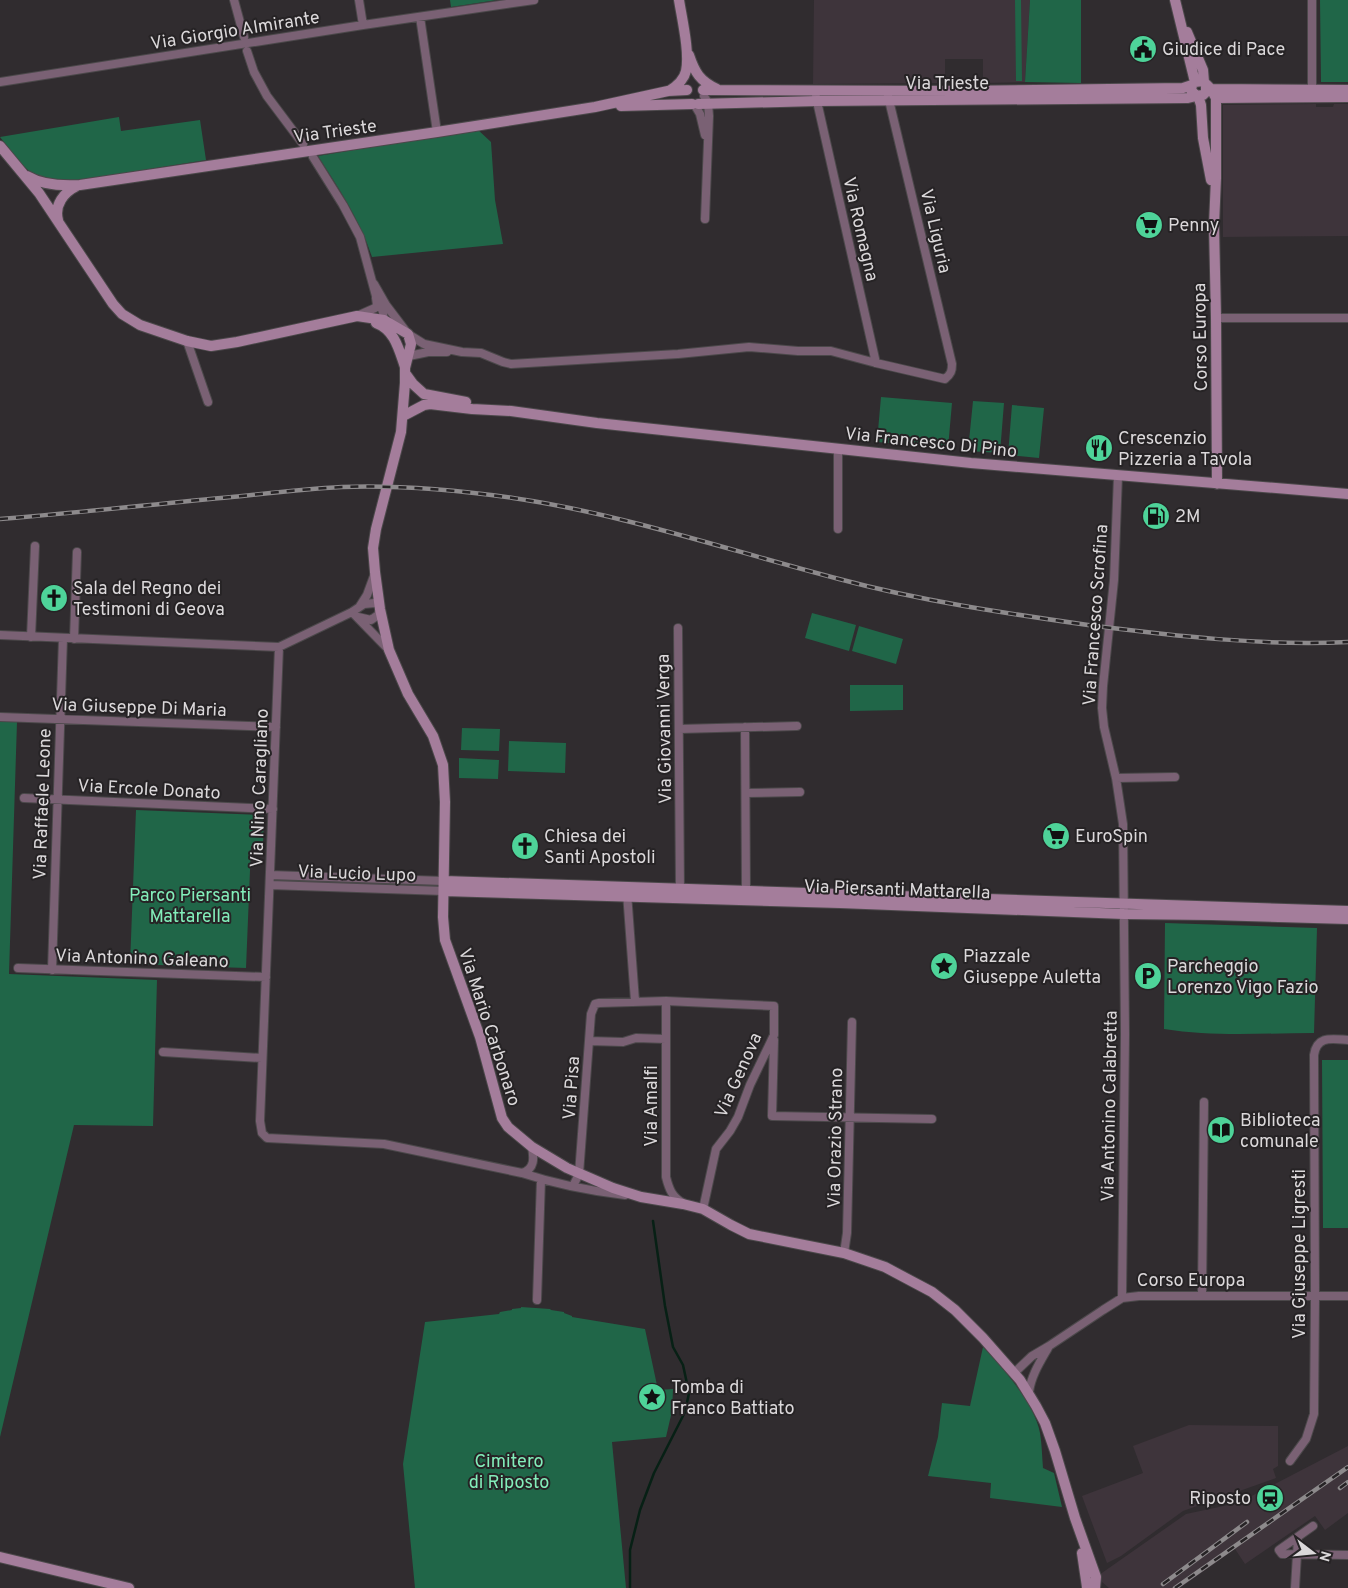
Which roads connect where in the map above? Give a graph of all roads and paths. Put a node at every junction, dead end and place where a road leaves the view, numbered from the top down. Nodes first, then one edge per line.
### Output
1 (234, 0) edge
2 (359, 0) edge
3 (534, 0) edge
4 (679, 0) edge
5 (1175, 0) edge
6 (1312, 0) edge
7 (420, 17) junction
8 (362, 25) junction
9 (244, 37) dead end
10 (686, 45) junction
11 (247, 51) dead end
12 (687, 70) junction
13 (697, 75) junction
14 (0, 82) edge
15 (1202, 84) junction
16 (687, 89) junction
17 (720, 90) junction
18 (1348, 90) edge
19 (668, 91) junction
20 (1312, 94) junction
21 (816, 96) junction
22 (888, 96) junction
23 (1197, 96) junction
24 (1348, 97) edge
25 (700, 98) junction
26 (1216, 98) junction
27 (595, 107) junction
28 (1216, 118) junction
29 (1202, 120) junction
30 (437, 132) junction
31 (303, 144) dead end
32 (707, 145) junction
33 (0, 146) edge
34 (313, 157) dead end
35 (22, 172) junction
36 (64, 190) junction
37 (42, 197) junction
38 (1214, 209) junction
39 (705, 219) dead end
40 (58, 220) junction
41 (374, 284) junction
42 (376, 296) junction
43 (357, 316) junction
44 (1216, 318) junction
45 (1348, 318) edge
46 (344, 319) junction
47 (384, 324) junction
48 (408, 334) junction
49 (187, 341) junction
50 (462, 352) junction
51 (404, 353) junction
52 (876, 363) junction
53 (405, 370) junction
54 (424, 394) junction
55 (404, 396) junction
56 (208, 402) dead end
57 (424, 405) junction
58 (512, 411) junction
59 (403, 416) junction
60 (838, 449) junction
61 (1118, 476) junction
62 (1217, 484) junction
63 (1348, 494) edge
64 (838, 529) dead end
65 (35, 546) dead end
66 (77, 552) dead end
67 (375, 572) junction
68 (359, 607) junction
69 (380, 607) junction
70 (354, 614) junction
71 (678, 628) dead end
72 (0, 635) edge
73 (31, 637) junction
74 (63, 638) junction
75 (74, 639) junction
76 (280, 647) junction
77 (389, 650) junction
78 (0, 717) edge
79 (60, 720) junction
80 (797, 726) dead end
81 (276, 727) junction
82 (745, 727) junction
83 (679, 728) junction
84 (1175, 777) dead end
85 (1116, 778) junction
86 (800, 792) dead end
87 (746, 793) junction
88 (24, 798) dead end
89 (57, 799) junction
90 (273, 809) junction
91 (270, 875) junction
92 (270, 885) junction
93 (444, 886) junction
94 (746, 891) junction
95 (627, 892) junction
96 (680, 894) junction
97 (725, 900) junction
98 (1124, 909) junction
99 (1348, 911) edge
100 (1348, 919) edge
101 (18, 968) dead end
102 (52, 970) junction
103 (266, 977) junction
104 (634, 1001) junction
105 (666, 1002) junction
106 (595, 1004) joint
107 (852, 1022) dead end
108 (774, 1035) junction
109 (666, 1039) junction
110 (1348, 1040) edge
111 (589, 1041) junction
112 (163, 1052) dead end
113 (262, 1058) junction
114 (1204, 1102) dead end
115 (850, 1118) junction
116 (932, 1119) dead end
117 (532, 1146) junction
118 (522, 1173) junction
119 (579, 1174) junction
120 (541, 1179) junction
121 (573, 1186) junction
122 (641, 1197) junction
123 (684, 1204) junction
124 (703, 1209) junction
125 (844, 1253) junction
126 (1202, 1296) junction
127 (1315, 1296) junction
128 (1348, 1296) edge
129 (1122, 1298) junction
130 (537, 1300) dead end
131 (1049, 1346) junction
132 (1014, 1373) junction
133 (1029, 1392) junction
134 (1290, 1461) dead end
135 (1075, 1518) junction
136 (1313, 1526) dead end
137 (1298, 1538) junction
138 (1297, 1555) junction
139 (1348, 1555) edge
140 (0, 1557) edge
141 (1096, 1577) junction
142 (130, 1588) edge
143 (1087, 1588) edge
144 (1103, 1588) edge
145 (1295, 1588) edge

1 - 9 street
2 - 8 street
3 - 7 street, Via Giorgio Almirante
4 - 10 street
5 - 15 street
6 - 20 street
7 - 8 street, Via Giorgio Almirante
7 - 30 street
8 - 14 street, Via Giorgio Almirante
10 - 12 street
10 - 13 street
11 - 31 street
12 - 16 street
12 - 19 street
13 - 17 street
13 - 25 street
15 - 20 street, Via Trieste
15 - 22 street, Via Trieste
15 - 23 street
15 - 26 street
16 - 19 street
16 - 25 street
16 - 25 street
17 - 21 street, Via Trieste
17 - 25 street, Via Trieste
18 - 20 street, Via Trieste
19 - 27 street
20 - 24 street, Via Trieste
20 - 26 street, Via Trieste
21 - 22 street, Via Trieste
21 - 25 street, Via Trieste
21 - 52 street, Via Romagna
22 - 23 street, Via Trieste
22 - 52 street, Via Liguria
23 - 29 street
25 - 27 street
25 - 32 street
25 - 32 street
26 - 28 street
27 - 30 street, Via Trieste
28 - 29 street
28 - 38 street
29 - 38 street
30 - 36 street, Via Trieste
32 - 39 street
33 - 35 street
34 - 41 street
35 - 36 street
35 - 37 street
36 - 37 street
36 - 40 street
37 - 40 street
38 - 44 street, Corso Europa
40 - 49 street
41 - 42 street
41 - 48 street
42 - 43 street
42 - 47 street
43 - 46 street
43 - 47 street
44 - 45 street
44 - 62 street, Corso Europa
46 - 47 street
46 - 49 street
47 - 48 street
47 - 51 street
48 - 50 street
48 - 51 street
49 - 56 street
50 - 51 street
50 - 52 street
51 - 53 street
53 - 54 street
53 - 55 street, Via Mario Carbonaro
54 - 55 street
54 - 58 street
55 - 57 street
55 - 59 street, Via Mario Carbonaro
57 - 58 street
57 - 59 street
58 - 60 street, Via Francesco Di Pino
59 - 67 street, Via Mario Carbonaro
60 - 61 street, Via Francesco Di Pino
60 - 64 street
61 - 62 street, Via Francesco Di Pino
61 - 85 street, Via Francesco Scrofina
62 - 63 street, Via Francesco Di Pino
65 - 73 street
66 - 75 street
67 - 68 street
67 - 69 street, Via Mario Carbonaro
68 - 69 street
68 - 70 street
69 - 70 street
69 - 77 street, Via Mario Carbonaro
70 - 76 street
70 - 77 street
71 - 83 street, Via Giovanni Verga
72 - 73 street
73 - 74 street
74 - 75 street
74 - 79 street, Via Raffaele Leone
75 - 76 street
76 - 81 street, Via Nino Caragliano
77 - 93 street, Via Mario Carbonaro
78 - 79 street, Via Giuseppe Di Maria
79 - 81 street, Via Giuseppe Di Maria
79 - 89 street, Via Raffaele Leone
80 - 82 street
81 - 90 street, Via Nino Caragliano
82 - 83 street
82 - 87 street
83 - 96 street, Via Giovanni Verga
84 - 85 street
85 - 98 street, Via Francesco Scrofina
86 - 87 street
87 - 94 street
88 - 89 street, Via Ercole Donato
89 - 90 street, Via Ercole Donato
89 - 102 street, Via Raffaele Leone
90 - 91 street, Via Nino Caragliano
91 - 92 street, Via Nino Caragliano
91 - 93 street, Via Lucio Lupo
92 - 93 street, Via Lucio Lupo
92 - 103 street, Via Nino Caragliano
93 - 95 street, Via Piersanti Mattarella
93 - 117 street, Via Mario Carbonaro
94 - 96 street, Via Piersanti Mattarella
94 - 97 street
94 - 98 street, Via Piersanti Mattarella
95 - 96 street, Via Piersanti Mattarella
95 - 104 street
96 - 97 street, Via Piersanti Mattarella
97 - 98 street, Via Piersanti Mattarella
98 - 99 street, Via Piersanti Mattarella
98 - 100 street, Via Piersanti Mattarella
98 - 129 street, Via Antonino Calabretta
101 - 102 street, Via Antonino Galeano
102 - 103 street, Via Antonino Galeano
103 - 113 street, Via Nino Caragliano
104 - 105 street, Via Genova
104 - 106 street, Via Genova
105 - 108 street, Via Genova
105 - 109 street, Via Amalfi
106 - 111 street, Via Pisa
107 - 115 street, Via Orazio Strano
108 - 115 street
108 - 124 street, Via Genova
109 - 111 street
109 - 123 street, Via Amalfi
110 - 127 street, Via Giuseppe Ligresti
111 - 119 street, Via Pisa
112 - 113 street
113 - 118 street, Via Nino Caragliano
114 - 126 street
115 - 116 street
115 - 125 street, Via Orazio Strano
117 - 118 street
117 - 119 street, Via Mario Carbonaro
118 - 120 street
119 - 121 street
119 - 122 street, Via Mario Carbonaro
120 - 121 street
120 - 130 street
121 - 122 street
122 - 123 street, Via Mario Carbonaro
123 - 124 street, Via Mario Carbonaro
124 - 125 street, Via Mario Carbonaro
125 - 132 street, Via Mario Carbonaro
126 - 127 street, Corso Europa
126 - 129 street, Corso Europa
127 - 128 street, Corso Europa
127 - 134 street, Via Giuseppe Ligresti
129 - 131 street, Corso Europa
131 - 132 street, Corso Europa
131 - 133 street
132 - 133 street, Via Mario Carbonaro
133 - 135 street, Via Mario Carbonaro
135 - 141 street
135 - 143 street
136 - 137 street
137 - 138 street
137 - 138 street
138 - 139 street
138 - 145 street
140 - 142 street
141 - 143 street
141 - 144 street

